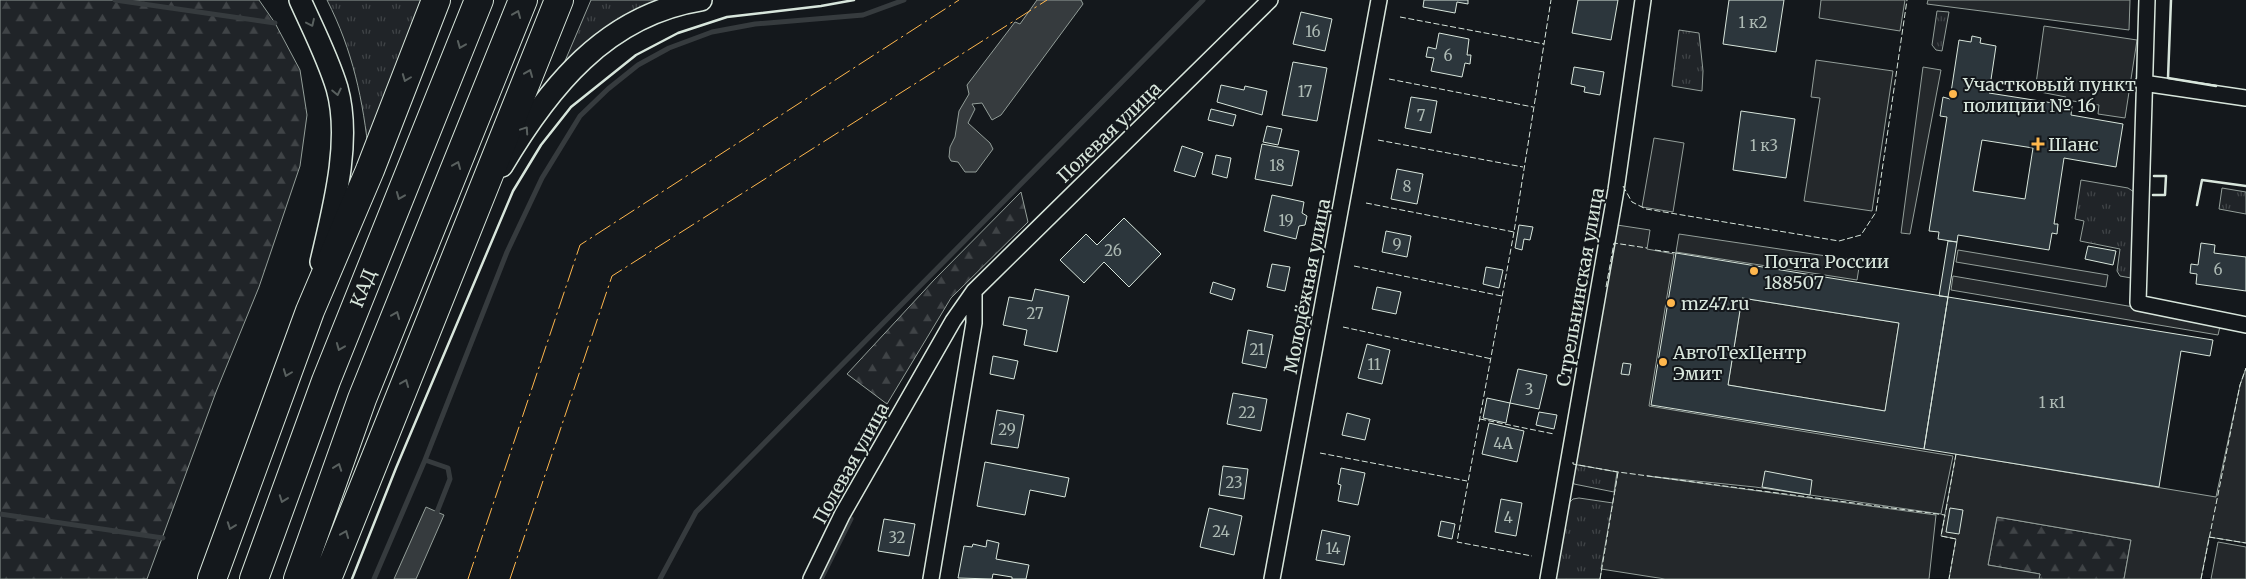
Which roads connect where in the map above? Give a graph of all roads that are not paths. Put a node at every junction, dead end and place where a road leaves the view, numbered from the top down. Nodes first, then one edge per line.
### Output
1 (300, 0) edge
2 (436, 0) edge
3 (479, 0) edge
4 (523, 0) edge
5 (559, 0) edge
6 (701, 0) edge
7 (1270, 0) edge
8 (1379, 0) edge
9 (1643, 0) edge
10 (2147, 0) edge
11 (2143, 83) junction
12 (2246, 98) edge
13 (472, 216) junction
14 (974, 291) junction
15 (310, 311) junction
16 (2246, 325) edge
17 (212, 579) edge
18 (254, 579) edge
19 (298, 579) edge
20 (327, 579) edge
21 (811, 579) edge
22 (931, 579) edge
23 (1272, 579) edge
24 (1548, 579) edge

1 -> 15 main road
2 -> 15 highway
3 -> 18 highway, КАД
19 -> 4 highway
13 -> 5 highway
13 -> 6 main road
7 - 14 street, Полевая улица
8 - 23 street, Молодёжная улица
9 - 24 street, Стрельнинская улица
10 - 11 street
11 - 12 street
11 - 16 street
20 -> 13 highway
14 - 21 street, Полевая улица
14 - 22 street
15 -> 17 highway

